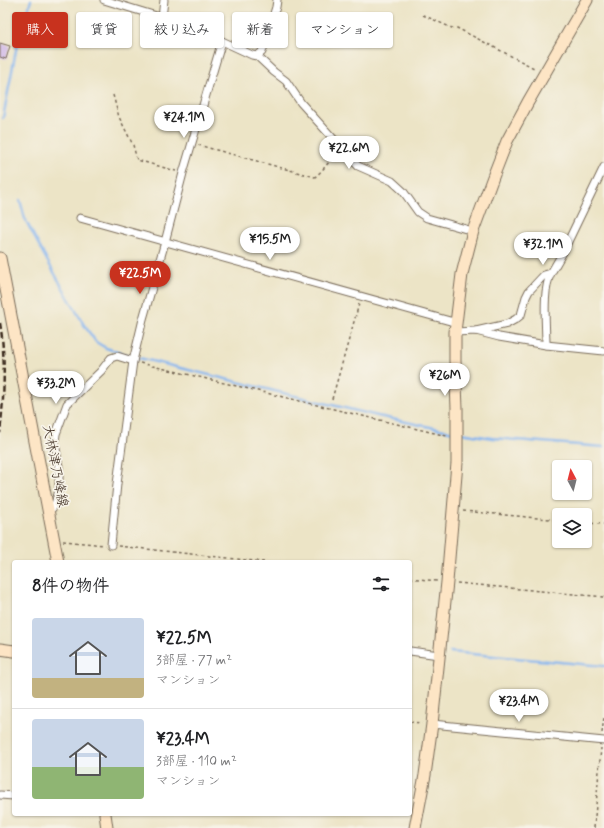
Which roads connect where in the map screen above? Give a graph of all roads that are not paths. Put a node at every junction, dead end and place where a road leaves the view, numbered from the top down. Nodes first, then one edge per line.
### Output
1 (104, 0) edge
2 (164, 0) edge
3 (277, 0) edge
4 (587, 0) edge
5 (143, 12) edge
6 (163, 12) edge
7 (224, 42) edge
8 (220, 48) edge
9 (257, 56) junction
10 (604, 167) edge
11 (601, 182) edge
12 (80, 218) dead end
13 (474, 231) junction
14 (165, 242) junction
15 (0, 258) edge
16 (551, 273) junction
17 (456, 327) junction
18 (476, 331) junction
19 (546, 345) junction
20 (604, 351) edge
21 (133, 358) junction
22 (49, 512) junction
23 (111, 545) road end
24 (58, 560) edge
25 (0, 649) edge
26 (12, 651) edge
27 (412, 651) edge
28 (439, 654) junction
29 (432, 724) junction
30 (603, 741) edge
31 (0, 795) edge
32 (12, 796) edge
33 (105, 816) edge
34 (106, 828) edge
35 (414, 828) edge

1 - 5 street
2 - 6 street
3 - 9 street
4 - 13 street
7 - 9 street
8 - 14 street
9 - 13 street
10 - 11 street
11 - 16 street
12 - 14 street
13 - 17 street
14 - 17 street
14 - 21 street
15 - 22 street, 大林津乃峰線
16 - 18 street
16 - 19 street
17 - 18 street
17 - 28 street
18 - 19 street
19 - 20 street
21 - 22 street
21 - 23 street
22 - 24 street, 大林津乃峰線
25 - 26 street
27 - 28 street
28 - 29 street
29 - 30 street
29 - 35 street
31 - 32 street
33 - 34 street

